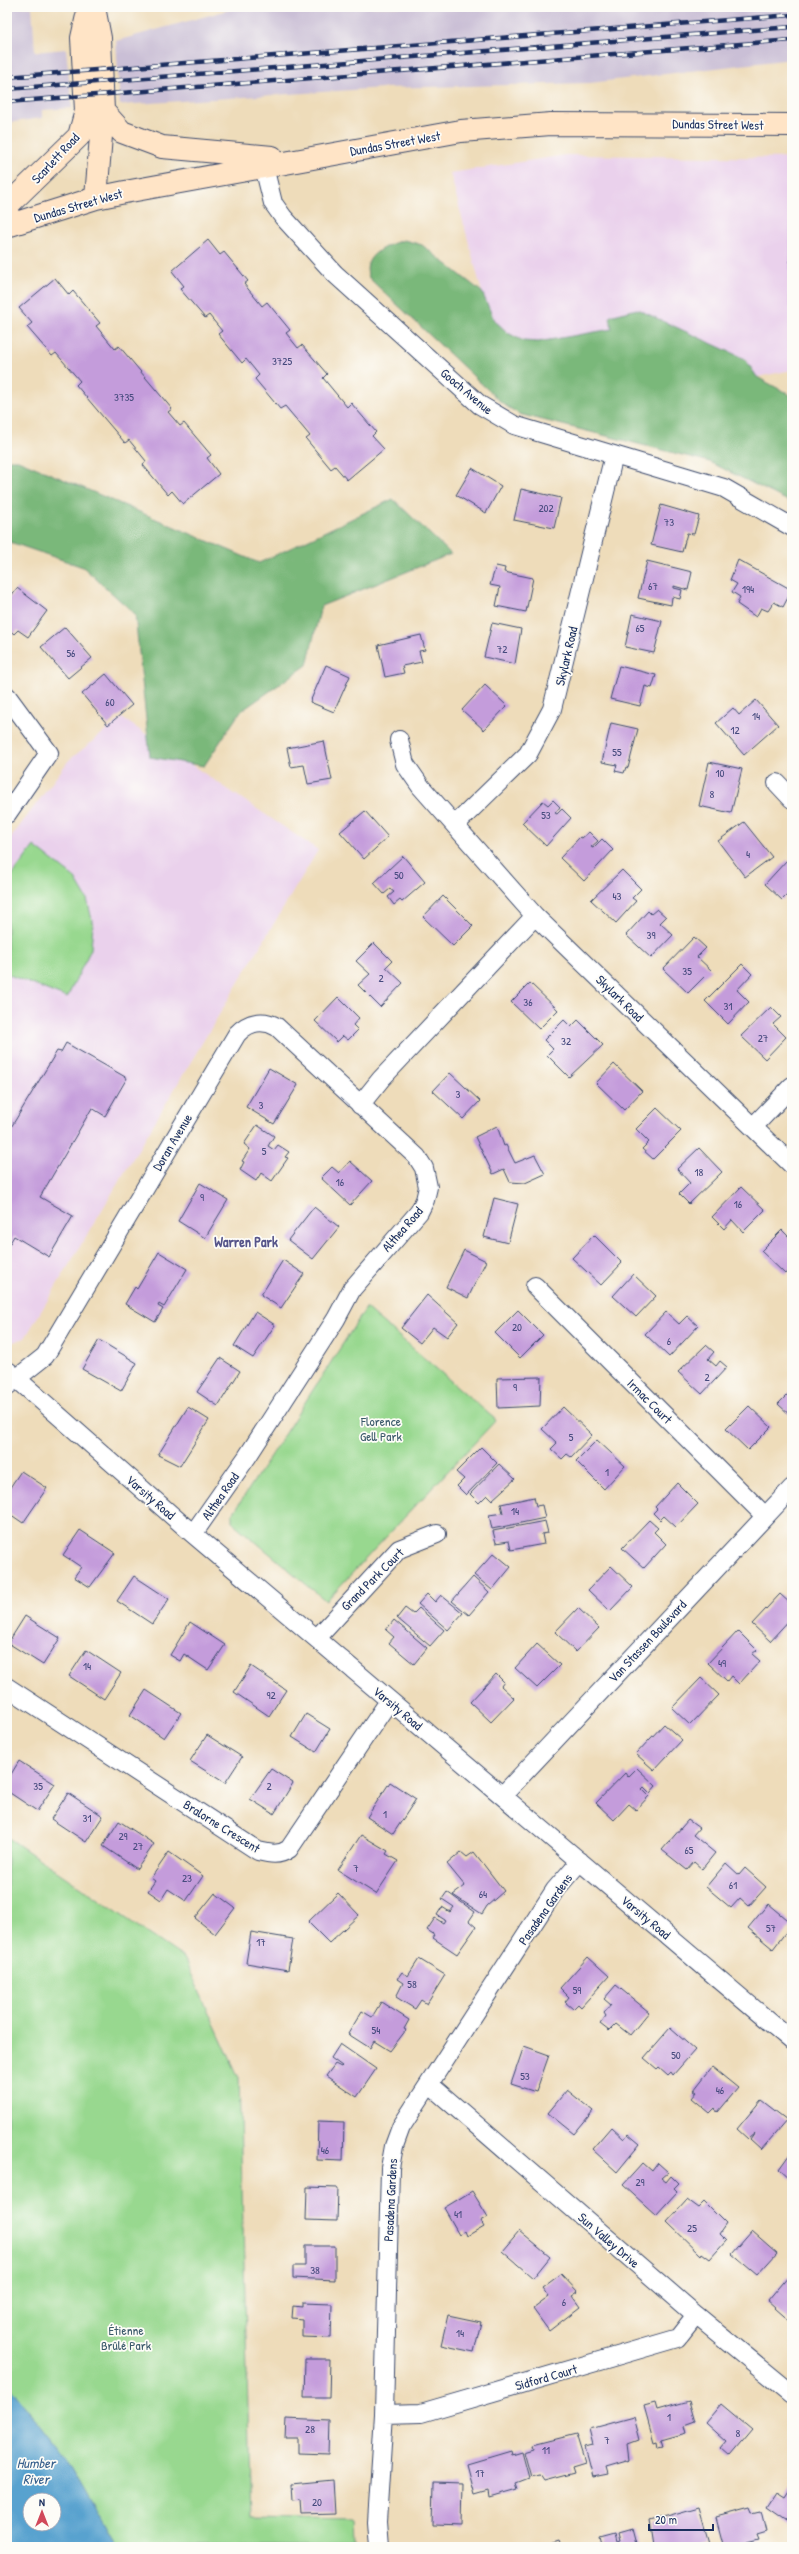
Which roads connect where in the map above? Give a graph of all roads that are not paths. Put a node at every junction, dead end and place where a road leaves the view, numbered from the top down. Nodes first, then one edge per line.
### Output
1 (89, 7) edge
2 (94, 7) edge
3 (103, 111) junction
4 (792, 125) edge
5 (302, 160) junction
6 (264, 167) junction
7 (96, 198) junction
8 (7, 206) edge
9 (7, 226) edge
10 (614, 455) junction
11 (792, 527) edge
12 (7, 696) edge
13 (399, 740) dead end
14 (777, 783) dead end
15 (792, 800) edge
16 (7, 814) edge
17 (456, 824) junction
18 (535, 916) junction
19 (792, 1086) edge
20 (360, 1106) junction
21 (753, 1127) junction
22 (792, 1165) edge
23 (535, 1286) dead end
24 (10, 1378) edge
25 (792, 1488) edge
26 (765, 1516) junction
27 (193, 1534) junction
28 (437, 1534) dead end
29 (318, 1637) junction
30 (7, 1687) edge
31 (389, 1700) junction
32 (503, 1795) junction
33 (580, 1861) junction
34 (792, 2041) edge
35 (429, 2084) junction
36 (696, 2315) junction
37 (792, 2394) edge
38 (384, 2414) junction
39 (379, 2547) edge

1 - 8 main road, Scarlett Road
2 - 3 main road, Scarlett Road
3 - 5 main road
3 - 7 main road, Scarlett Road
4 - 5 main road, Dundas Street West
5 - 6 main road, Dundas Street West
6 - 7 main road, Dundas Street West
6 - 10 street, Gooch Avenue
7 - 9 main road, Dundas Street West
10 - 11 street, Gooch Avenue
10 - 17 street, Skylark Road
12 - 16 street
13 - 17 street, Skylark Road
14 - 15 street
17 - 18 street, Skylark Road
18 - 20 street
18 - 21 street, Skylark Road
19 - 21 street
20 - 24 street, Doran Avenue
20 - 27 street, Althea Road
21 - 22 street, Skylark Road
23 - 26 street, Irmac Court
24 - 27 street, Varsity Road
25 - 26 street, Van Stassen Boulevard
26 - 32 street, Van Stassen Boulevard
27 - 29 street, Varsity Road
28 - 29 street, Grand Park Court
29 - 31 street, Varsity Road
30 - 31 street, Bralorne Crescent
31 - 32 street, Varsity Road
32 - 33 street, Varsity Road
33 - 34 street, Varsity Road
33 - 35 street, Pasadena Gardens
35 - 36 street, Sun Valley Drive
35 - 38 street, Pasadena Gardens
36 - 37 street, Sun Valley Drive
36 - 38 street, Sidford Court
38 - 39 street, Pasadena Gardens

